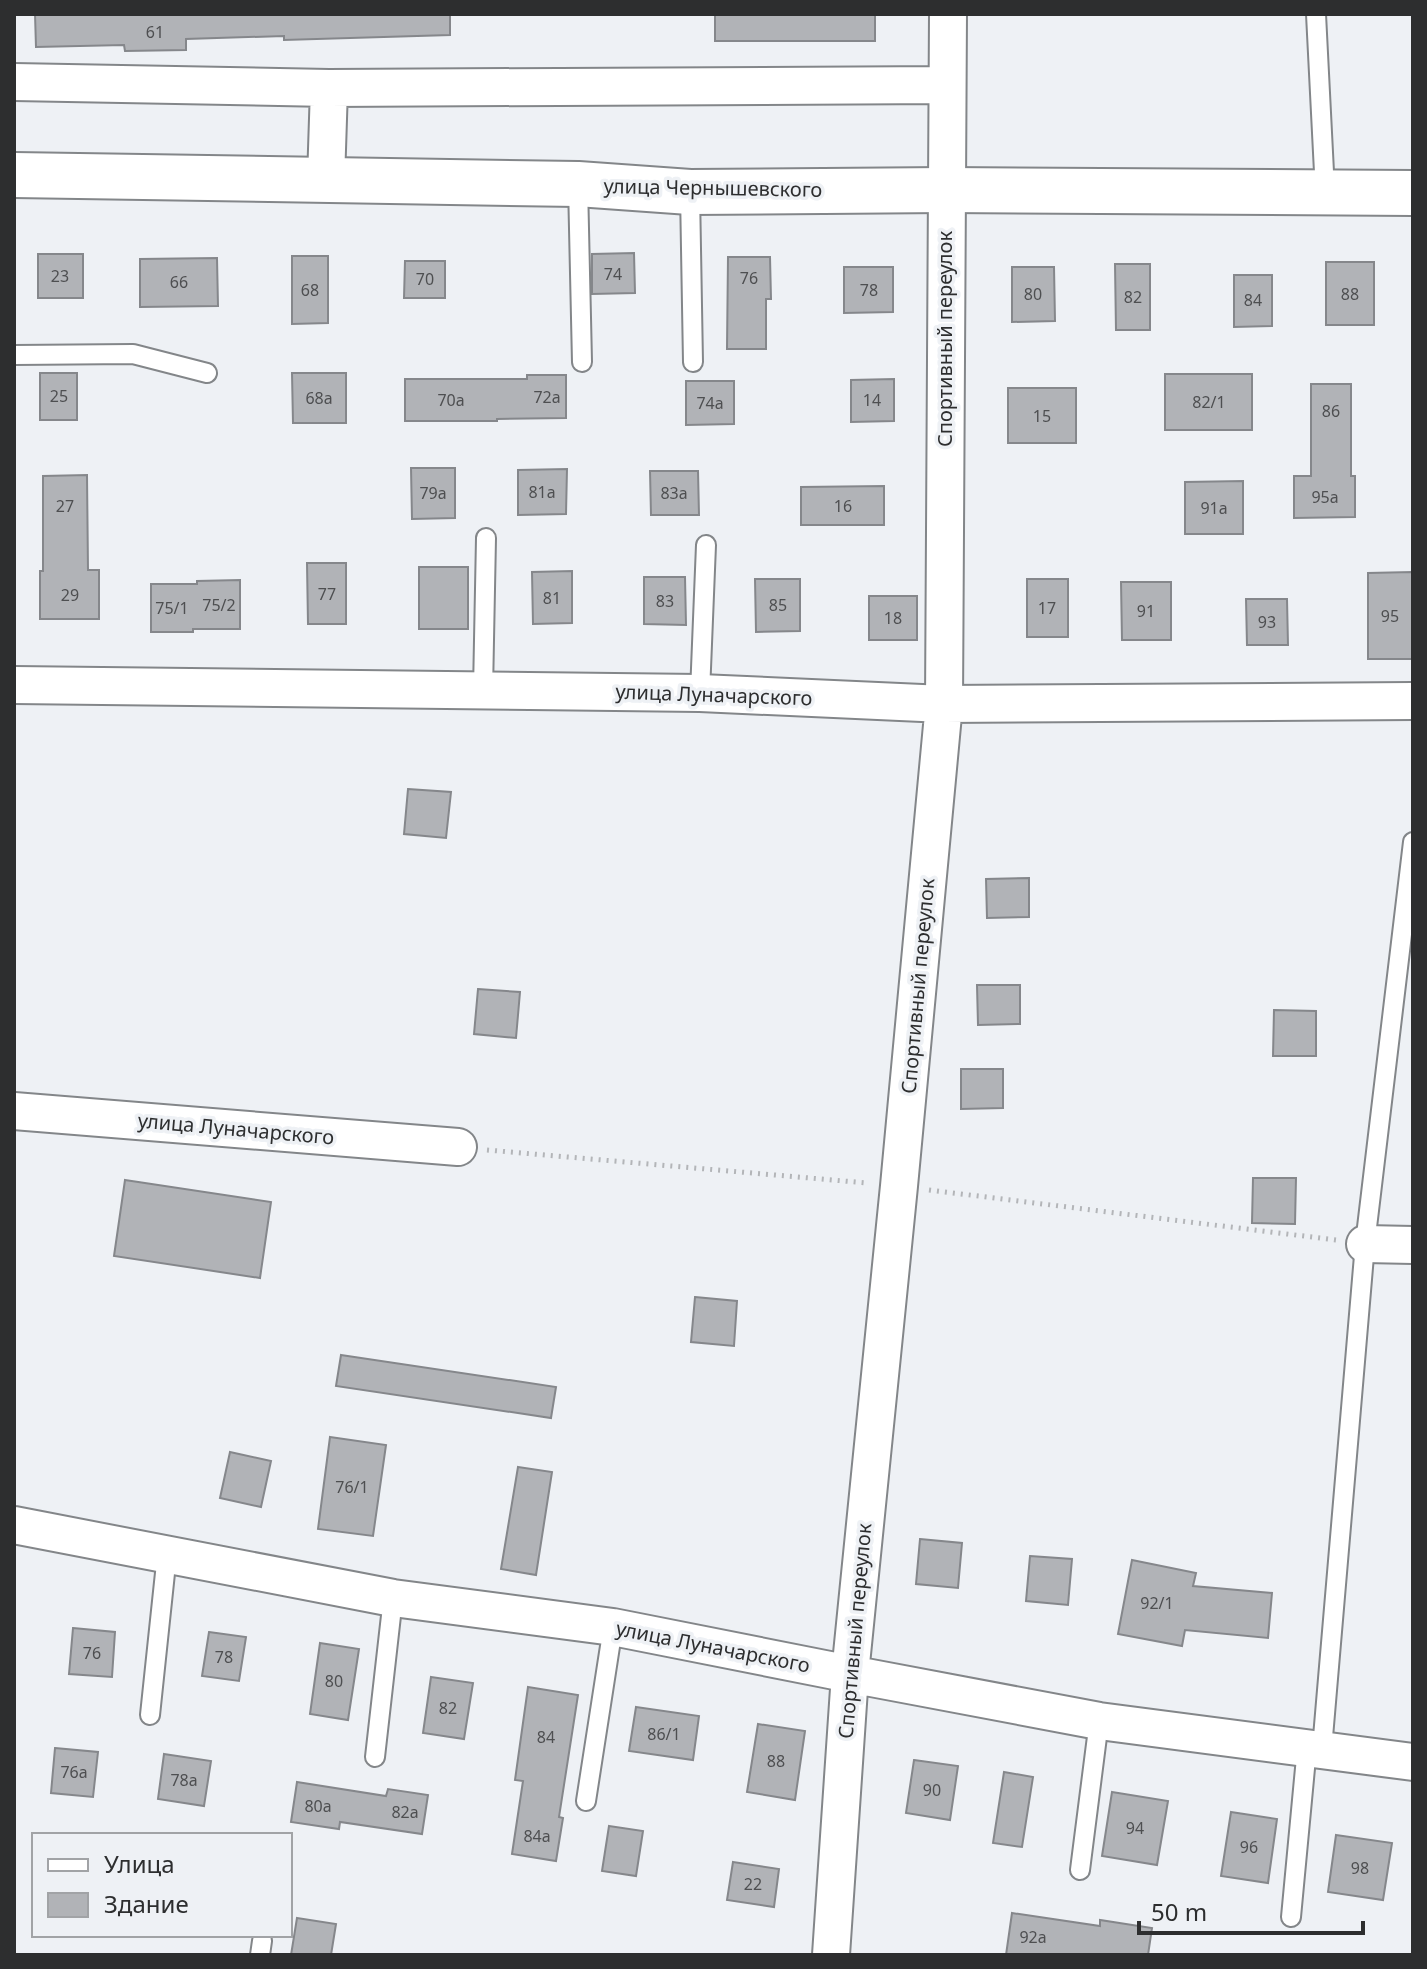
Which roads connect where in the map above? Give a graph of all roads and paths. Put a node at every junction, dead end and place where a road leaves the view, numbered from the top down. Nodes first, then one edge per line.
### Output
1 (948, 14) edge
2 (1316, 14) edge
3 (14, 82) edge
4 (947, 85) junction
5 (329, 88) junction
6 (14, 175) edge
7 (326, 180) junction
8 (578, 184) junction
9 (946, 190) junction
10 (690, 192) junction
11 (1325, 192) junction
12 (1413, 193) edge
13 (14, 355) edge
14 (582, 362) dead end
15 (693, 362) dead end
16 (207, 373) dead end
17 (486, 538) dead end
18 (706, 545) dead end
19 (14, 685) edge
20 (483, 691) junction
21 (700, 693) junction
22 (1413, 701) edge
23 (944, 704) junction
24 (1413, 842) edge
25 (1405, 985) edge
26 (14, 1111) edge
27 (458, 1147) dead end
28 (1365, 1244) junction
29 (1413, 1245) edge
30 (14, 1525) edge
31 (167, 1554) junction
32 (393, 1598) junction
33 (613, 1627) junction
34 (850, 1674) junction
35 (150, 1715) dead end
36 (1099, 1721) junction
37 (1314, 1748) junction
38 (375, 1757) dead end
39 (1413, 1762) edge
40 (586, 1801) dead end
41 (1080, 1870) dead end
42 (1291, 1917) dead end
43 (831, 1955) edge

1 - 4 street, Спортивный переулок
2 - 11 lane
3 - 5 street
4 - 5 street
4 - 9 street, Спортивный переулок
5 - 7 street
6 - 7 street, улица Чернышевского
7 - 8 street, улица Чернышевского
8 - 10 street, улица Чернышевского
8 - 14 lane
9 - 10 street, улица Чернышевского
9 - 11 street, улица Чернышевского
9 - 23 street, Спортивный переулок
10 - 15 lane
11 - 12 street, улица Чернышевского
13 - 16 lane
17 - 20 lane
18 - 21 lane
19 - 20 street, улица Луначарского
20 - 21 street, улица Луначарского
21 - 23 street, улица Луначарского
22 - 23 street, улица Луначарского
23 - 34 street, Спортивный переулок
24 - 25 lane
25 - 28 lane
26 - 27 street, улица Луначарского
28 - 29 street
28 - 37 lane
30 - 31 street, улица Луначарского
31 - 32 street, улица Луначарского
31 - 35 lane
32 - 33 street, улица Луначарского
32 - 38 lane
33 - 34 street, улица Луначарского
33 - 40 lane
34 - 36 street, улица Луначарского
34 - 43 street, Спортивный переулок
36 - 37 street, улица Луначарского
36 - 41 lane
37 - 39 street, улица Луначарского
37 - 42 lane

